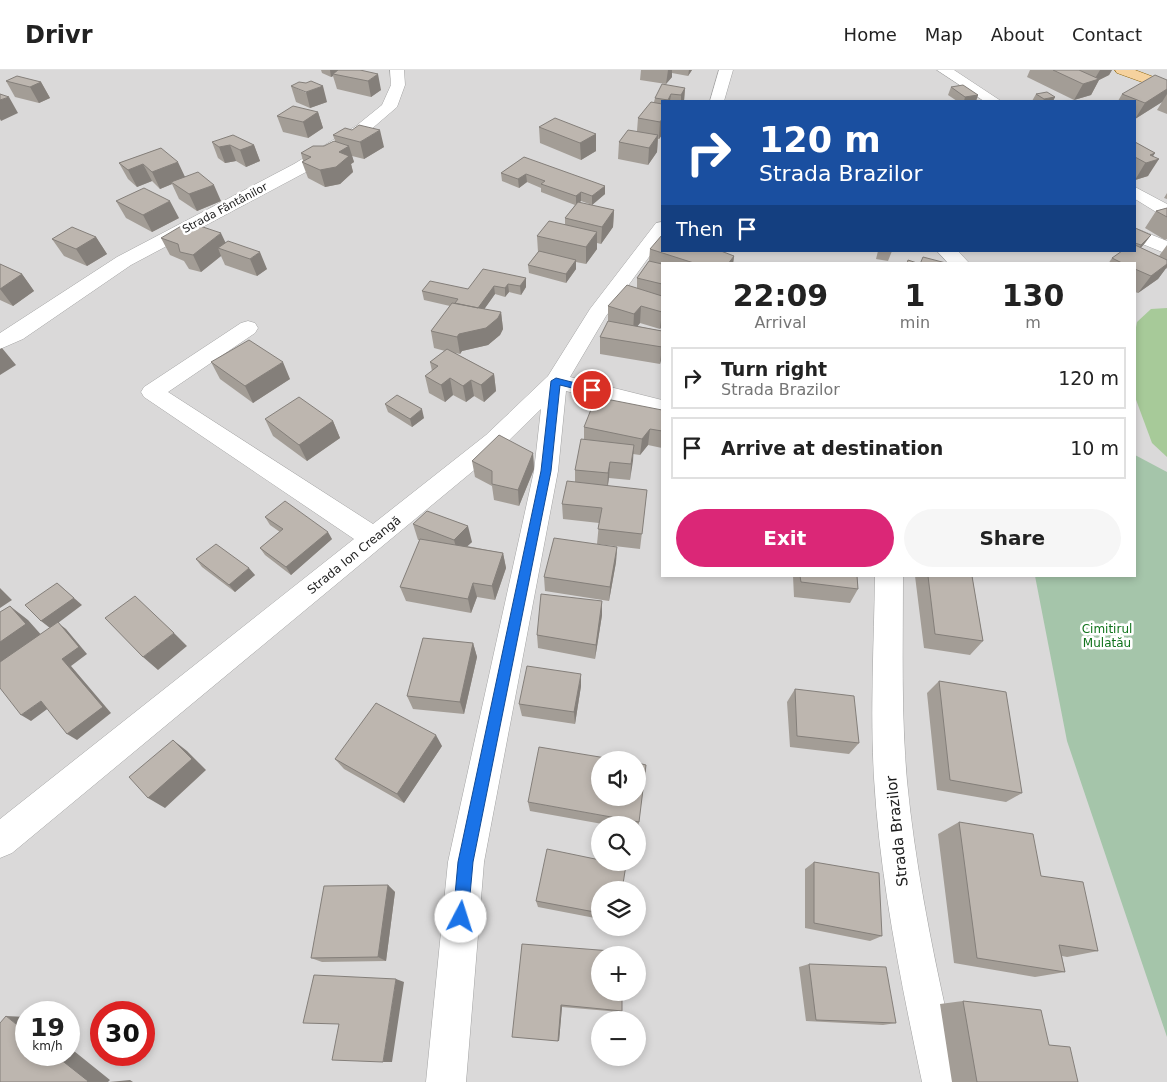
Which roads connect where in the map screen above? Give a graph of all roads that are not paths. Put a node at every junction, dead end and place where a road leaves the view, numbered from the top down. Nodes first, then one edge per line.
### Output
1 (397, 70) edge
2 (709, 70) edge
3 (944, 70) edge
4 (1122, 70) edge
5 (725, 75) edge
6 (1167, 87) edge
7 (718, 100) edge
8 (992, 100) edge
9 (1136, 193) edge
10 (1167, 211) edge
11 (661, 228) edge
12 (1136, 234) edge
13 (1167, 248) edge
14 (947, 252) edge
15 (960, 262) edge
16 (248, 328) dead end
17 (0, 342) edge
18 (556, 381) junction
19 (661, 408) edge
20 (374, 538) junction
21 (889, 577) edge
22 (0, 841) edge
23 (446, 1082) edge
24 (942, 1082) edge

1 - 17 street, Strada Fântânilor
2 - 5 street
3 - 8 street
4 - 6 main road
5 - 7 street
9 - 10 street
11 - 18 street, Strada Ion Creangă
12 - 13 street
14 - 15 street
16 - 20 street
18 - 19 street
18 - 20 street, Strada Ion Creangă
18 - 23 street
20 - 22 street, Strada Ion Creangă
21 - 24 street, Strada Brazilor

